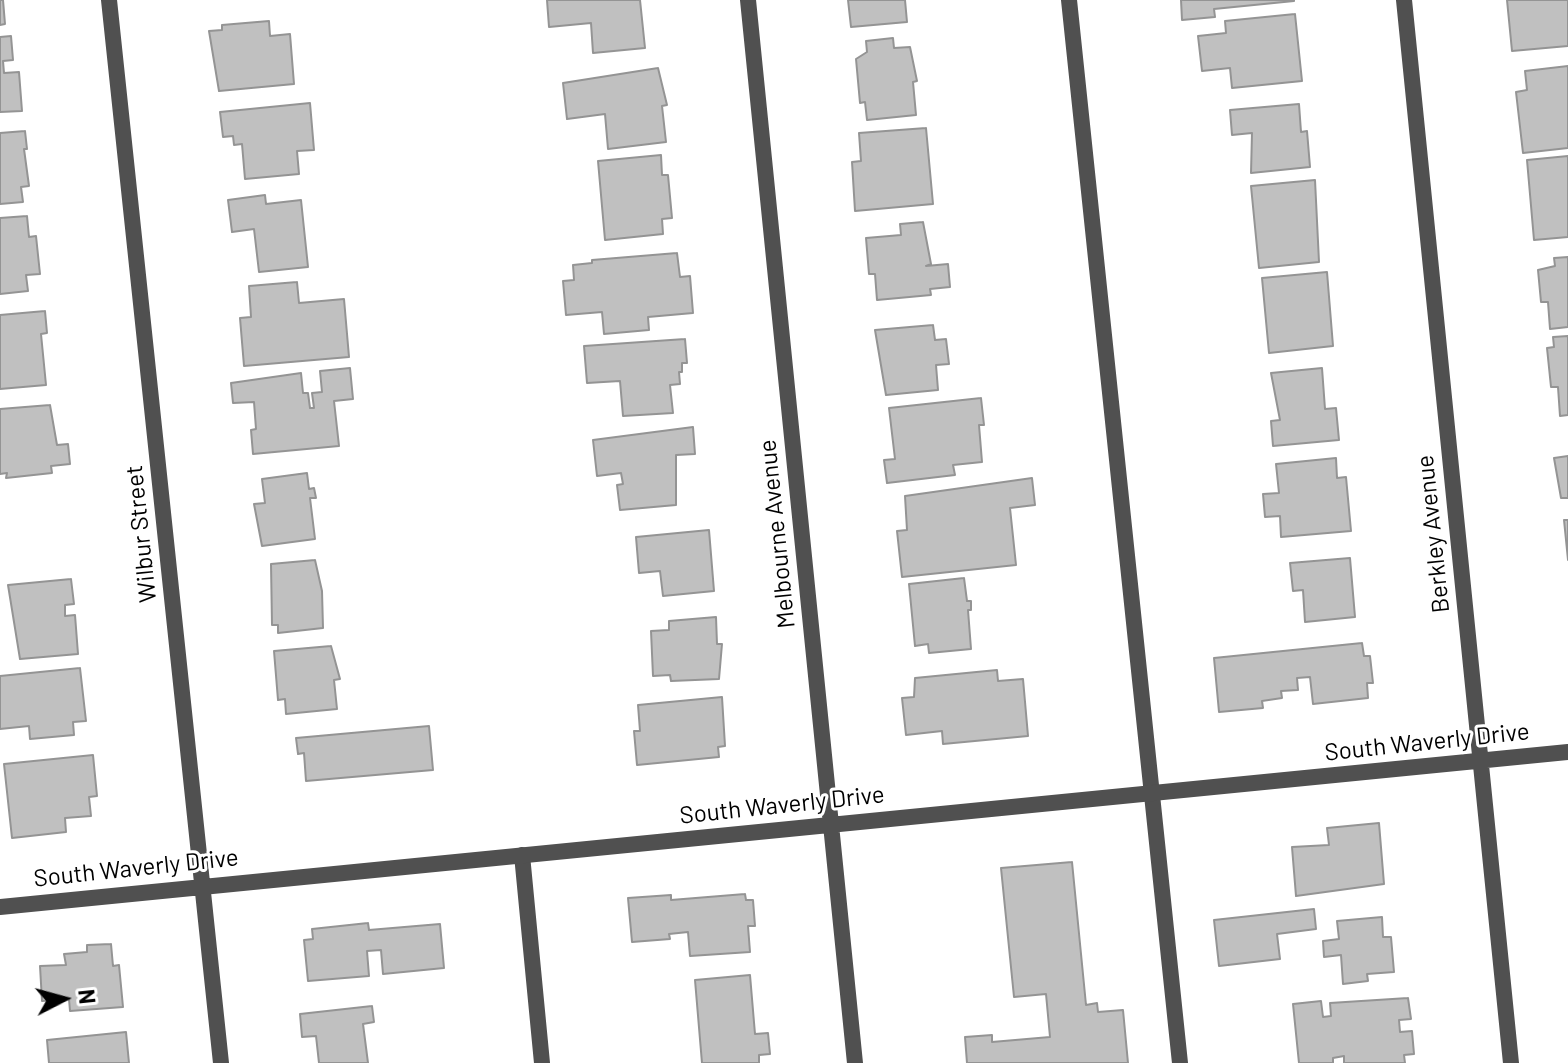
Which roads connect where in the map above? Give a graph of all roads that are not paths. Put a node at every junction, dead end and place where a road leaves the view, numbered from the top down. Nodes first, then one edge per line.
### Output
1 (109, 0) edge
2 (748, 0) edge
3 (1069, 0) edge
4 (1404, 0) edge
5 (1568, 752) edge
6 (1480, 761) junction
7 (1152, 793) junction
8 (831, 825) junction
9 (522, 855) junction
10 (202, 884) junction
11 (0, 907) edge
12 (221, 1063) edge
13 (542, 1063) edge
14 (855, 1063) edge
15 (1180, 1063) edge
16 (1511, 1063) edge

1 - 10 street, Wilbur Street
2 - 8 street, Melbourne Avenue
3 - 7 street
4 - 6 street, Berkley Avenue
5 - 6 street, South Waverly Drive
6 - 7 street, South Waverly Drive
6 - 16 street, Berkley Avenue
7 - 8 street, South Waverly Drive
7 - 15 street
8 - 9 street, South Waverly Drive
8 - 14 street, Melbourne Avenue
9 - 10 street, South Waverly Drive
9 - 13 street
10 - 11 street, South Waverly Drive
10 - 12 street, Wilbur Street

